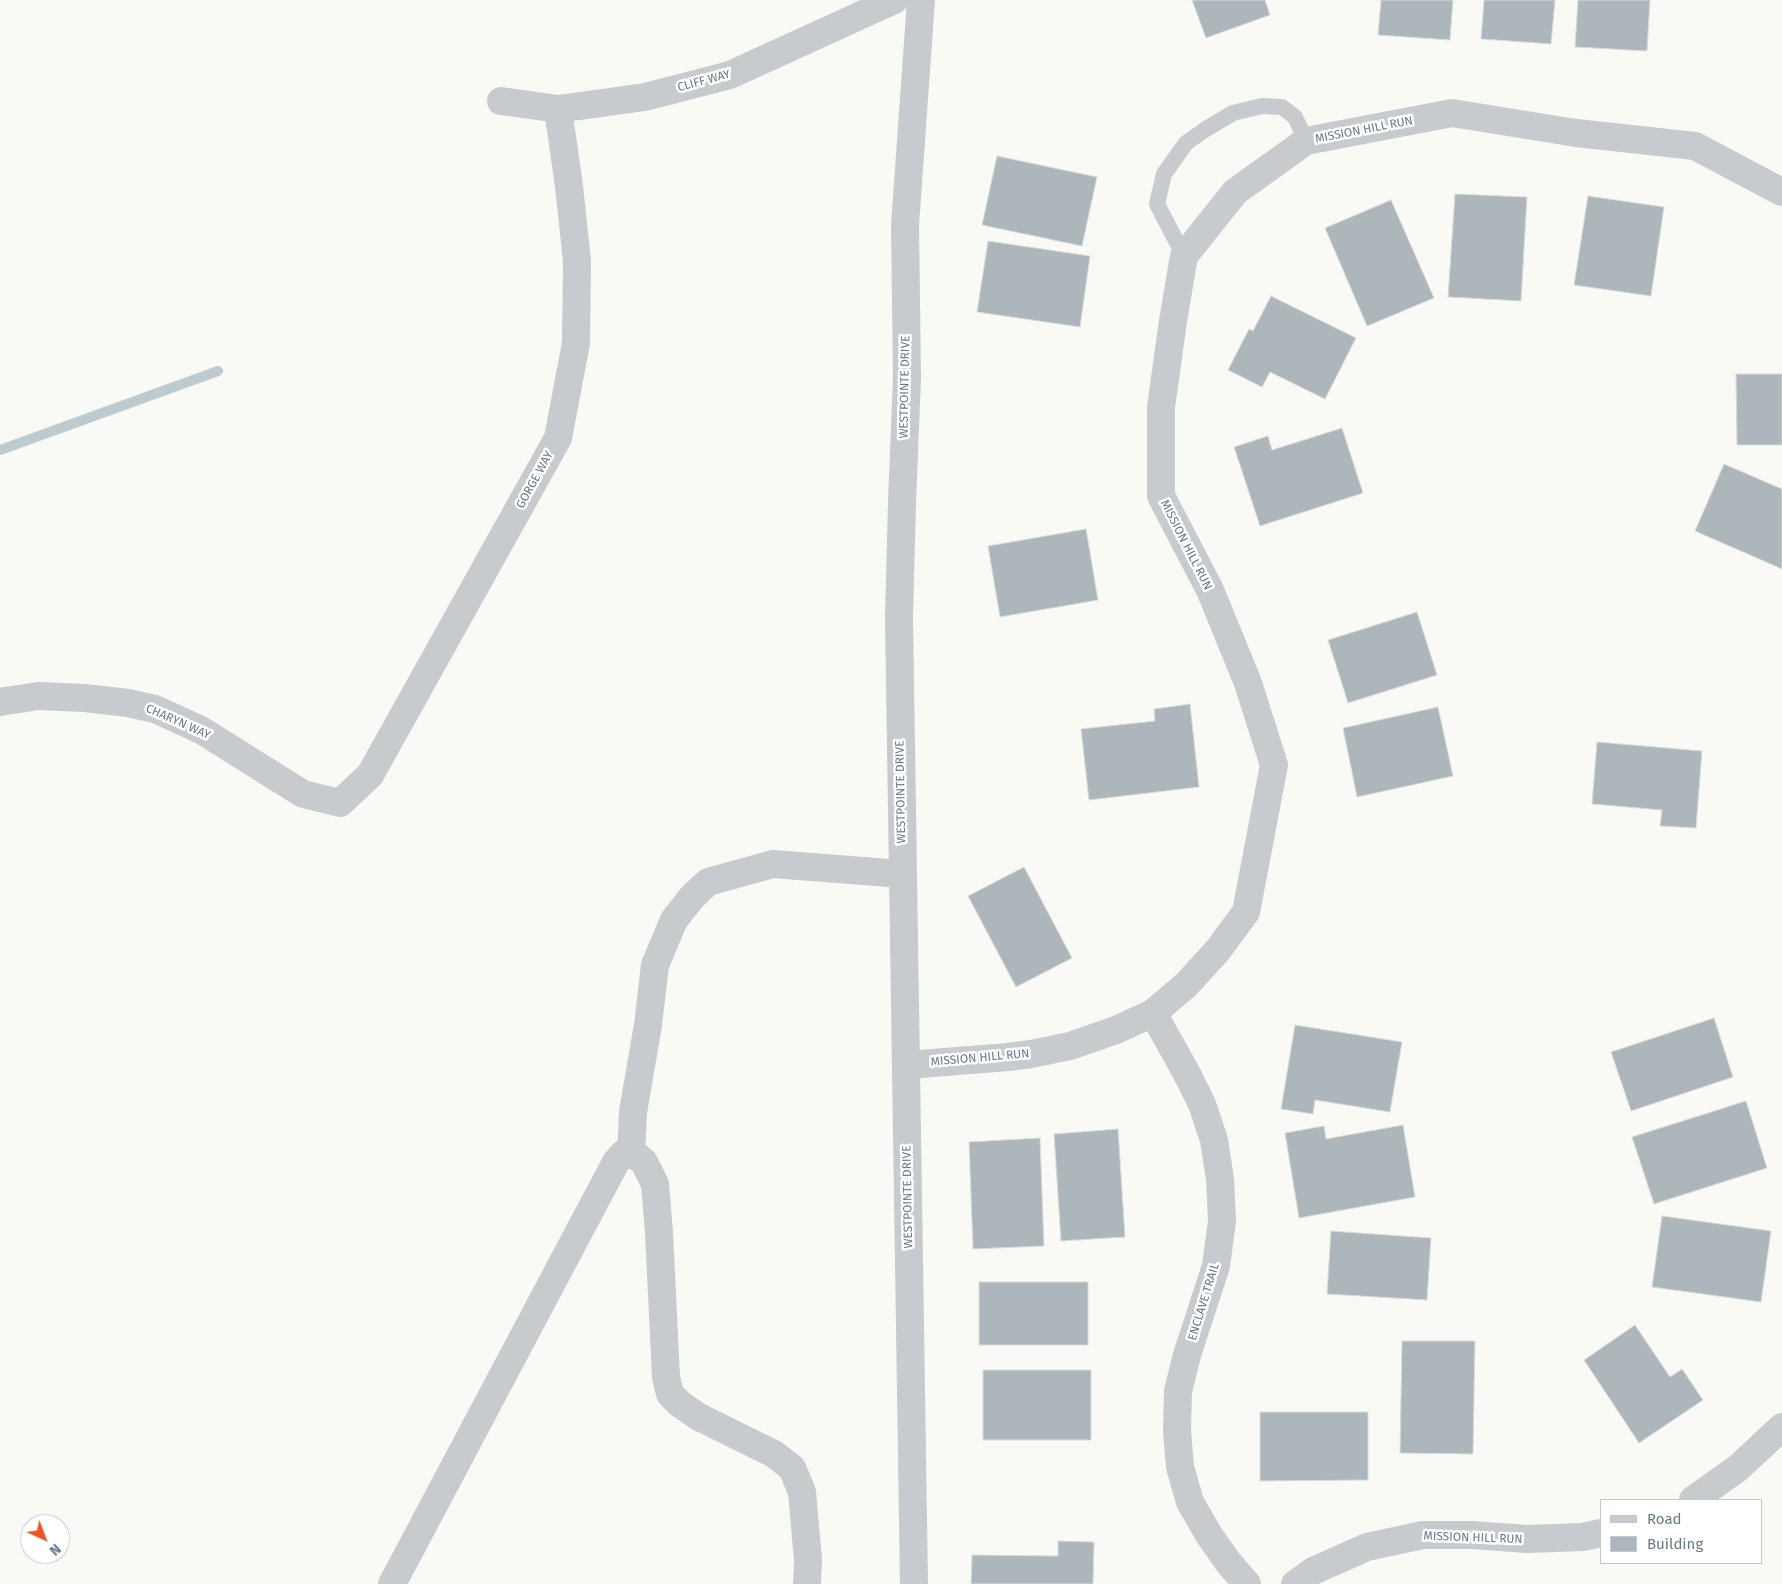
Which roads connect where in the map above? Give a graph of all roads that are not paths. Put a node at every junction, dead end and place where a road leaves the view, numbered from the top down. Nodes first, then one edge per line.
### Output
1 (894, 0) edge
2 (921, 0) edge
3 (501, 101) dead end
4 (558, 109) junction
5 (1306, 141) junction
6 (1782, 192) edge
7 (1184, 256) junction
8 (0, 702) edge
9 (340, 803) joint
10 (902, 874) junction
11 (1152, 1013) junction
12 (906, 1065) junction
13 (631, 1155) junction
14 (1782, 1427) edge
15 (1694, 1499) edge
16 (1600, 1533) edge
17 (392, 1584) edge
18 (807, 1584) edge
19 (914, 1584) edge
20 (1247, 1584) edge
21 (1295, 1584) edge

1 - 4 street, CLIFF WAY
2 - 10 street, WESTPOINTE DRIVE
3 - 4 street, CLIFF WAY
4 - 9 street, GORGE WAY
5 - 6 street, MISSION HILL RUN
5 - 7 street, MISSION HILL RUN
5 - 7 lane
7 - 11 street, MISSION HILL RUN
8 - 9 street, CHARYN WAY
10 - 12 street, WESTPOINTE DRIVE
10 - 13 street
11 - 12 street, MISSION HILL RUN
11 - 20 street, ENCLAVE TRAIL
12 - 19 street, WESTPOINTE DRIVE
13 - 17 street
13 - 18 street
14 - 15 street
16 - 21 street, MISSION HILL RUN

